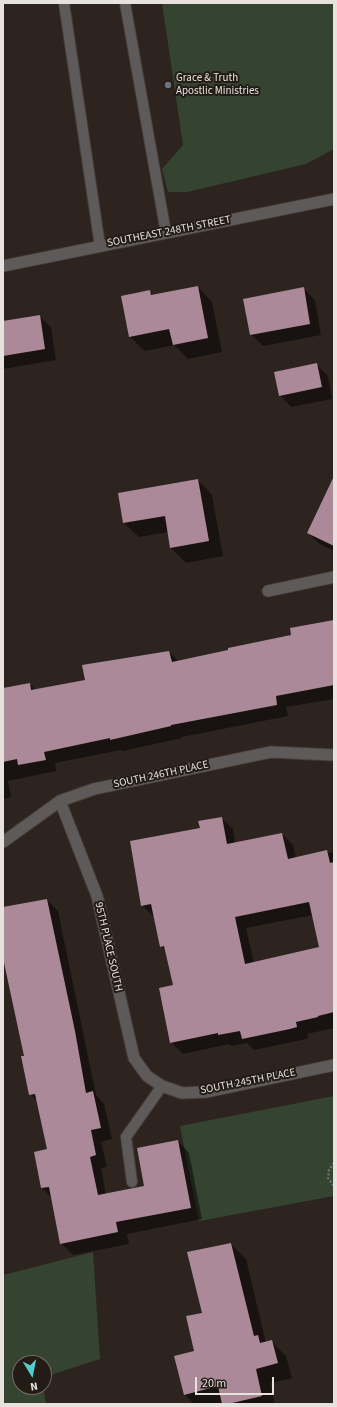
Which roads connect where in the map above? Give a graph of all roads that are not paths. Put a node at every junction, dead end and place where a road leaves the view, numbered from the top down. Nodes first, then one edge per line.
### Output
1 (64, 3) edge
2 (125, 3) edge
3 (334, 199) edge
4 (166, 233) junction
5 (100, 246) junction
6 (3, 266) edge
7 (334, 577) edge
8 (268, 591) dead end
9 (334, 756) edge
10 (60, 801) junction
11 (3, 842) edge
12 (334, 1065) edge
13 (162, 1086) junction
14 (132, 1182) dead end

1 - 5 lane
2 - 4 lane
3 - 4 street, SOUTHEAST 248TH STREET
4 - 5 street, SOUTHEAST 248TH STREET
5 - 6 street, SOUTHEAST 248TH STREET
7 - 8 street
9 - 10 street, SOUTH 246TH PLACE
10 - 11 street, SOUTH 246TH PLACE
10 - 13 street, 95TH PLACE SOUTH
12 - 13 street, SOUTH 245TH PLACE
13 - 14 lane

